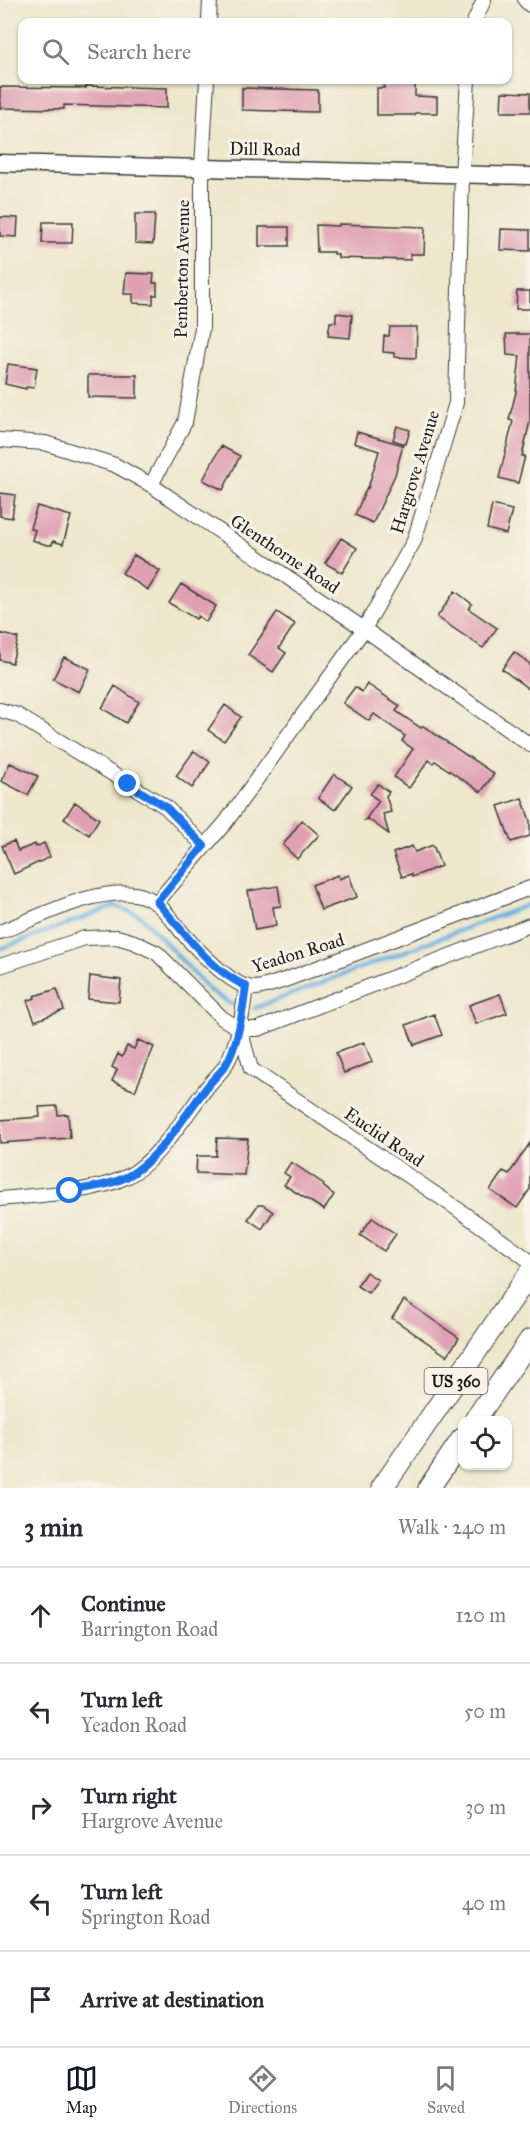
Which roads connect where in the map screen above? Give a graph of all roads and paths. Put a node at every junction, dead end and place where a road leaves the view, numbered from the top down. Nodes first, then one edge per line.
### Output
1 (210, 0) edge
2 (484, 0) edge
3 (525, 0) edge
4 (530, 4) edge
5 (209, 18) edge
6 (476, 18) edge
7 (207, 84) edge
8 (468, 84) edge
9 (0, 163) edge
10 (202, 168) junction
11 (462, 174) junction
12 (530, 176) edge
13 (0, 440) edge
14 (151, 485) junction
15 (364, 629) junction
16 (0, 710) edge
17 (530, 745) edge
18 (204, 846) junction
19 (530, 888) edge
20 (157, 902) junction
21 (530, 925) edge
22 (0, 932) edge
23 (0, 966) edge
24 (246, 986) junction
25 (240, 1029) junction
26 (0, 1199) edge
27 (530, 1261) edge
28 (530, 1273) edge
29 (530, 1340) edge
30 (478, 1416) edge
31 (458, 1445) edge
32 (382, 1488) edge
33 (429, 1488) edge

1 - 5 street
2 - 6 street
3 - 4 street
7 - 10 street, Pemberton Avenue
8 - 11 street, Hargrove Avenue
9 - 10 street, Dill Road
10 - 11 street, Dill Road
10 - 14 street, Pemberton Avenue
11 - 12 street, Dill Road
11 - 15 street, Hargrove Avenue
13 - 14 street, Glenthorne Road
14 - 15 street, Glenthorne Road
15 - 17 street, Glenthorne Road
15 - 18 street, Hargrove Avenue
16 - 18 street
18 - 20 street, Hargrove Avenue
19 - 24 street, Yeadon Road
20 - 22 street
20 - 24 street, Yeadon Road
21 - 25 street
23 - 25 street
24 - 25 street
25 - 26 street
25 - 27 street, Euclid Road
28 - 32 highway, US 360
29 - 30 highway, US 360
31 - 33 highway

